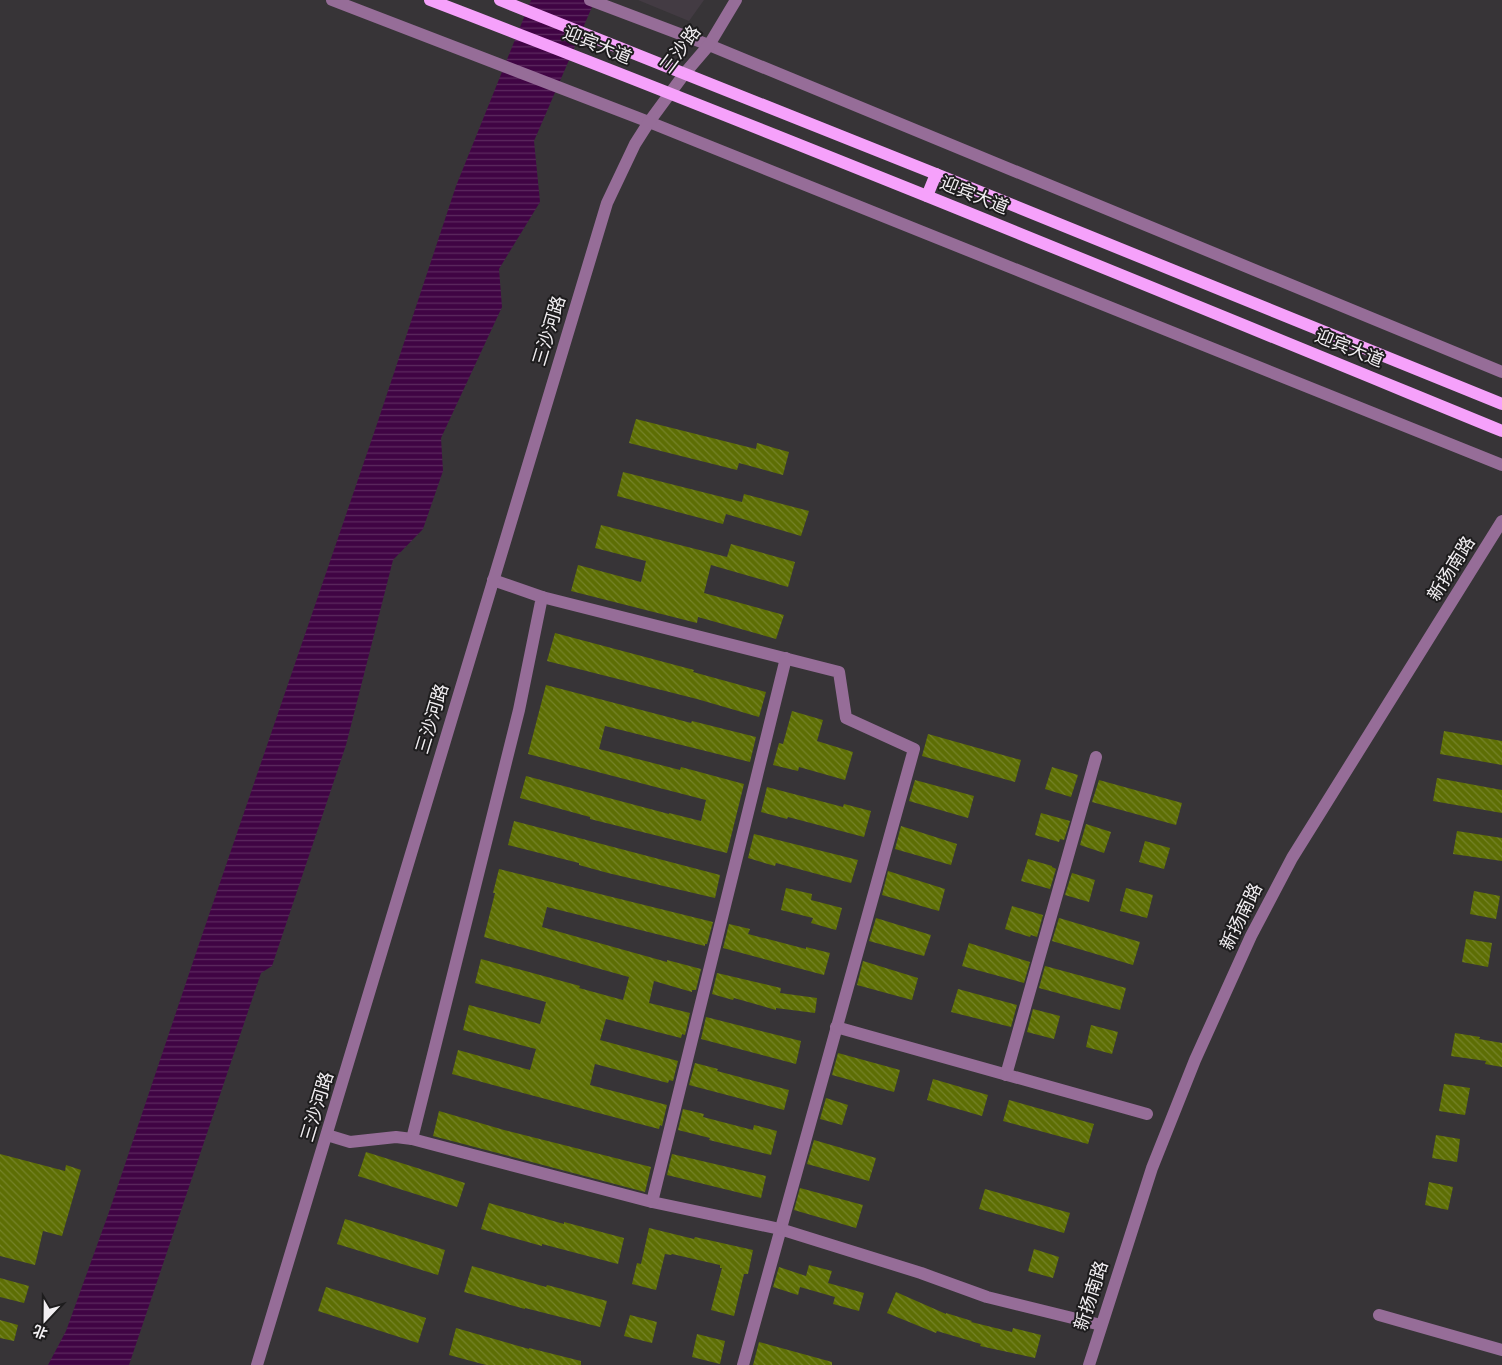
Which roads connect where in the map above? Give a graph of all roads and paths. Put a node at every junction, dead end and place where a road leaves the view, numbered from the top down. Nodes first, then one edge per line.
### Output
1 (332, 0) edge
2 (430, 0) edge
3 (500, 0) edge
4 (590, 0) edge
5 (736, 0) edge
6 (709, 45) junction
7 (685, 73) junction
8 (670, 94) junction
9 (649, 122) junction
10 (936, 174) junction
11 (927, 196) junction
12 (1502, 372) edge
13 (1502, 404) edge
14 (1502, 431) edge
15 (1502, 465) edge
16 (1502, 521) edge
17 (493, 580) junction
18 (542, 597) junction
19 (786, 658) junction
20 (1096, 757) dead end
21 (836, 1027) junction
22 (1006, 1075) junction
23 (1147, 1114) dead end
24 (328, 1135) junction
25 (412, 1140) junction
26 (652, 1202) junction
27 (780, 1229) junction
28 (1380, 1315) dead end
29 (1101, 1325) junction
30 (1502, 1350) edge
31 (257, 1365) edge
32 (743, 1365) edge
33 (1089, 1365) edge

1 - 9 street
2 - 8 main road, 迎宾大道
3 - 7 main road, 迎宾大道
4 - 6 street
5 - 6 street, 三沙路
6 - 7 street, 三沙路
6 - 12 street
7 - 8 street, 三沙路
7 - 10 main road, 迎宾大道
8 - 9 street, 三沙河路
8 - 11 main road, 迎宾大道
9 - 15 street
9 - 17 street, 三沙河路
10 - 11 main road
10 - 13 main road, 迎宾大道
11 - 14 main road, 迎宾大道
16 - 29 street, 新扬南路
17 - 18 street
17 - 24 street, 三沙河路
18 - 19 street
18 - 25 street
19 - 21 street
19 - 26 street
20 - 22 street
21 - 22 street
21 - 27 street
22 - 23 street
24 - 25 street
24 - 31 street, 三沙河路
25 - 26 street
26 - 27 street
27 - 29 street
27 - 32 street
28 - 30 street
29 - 33 street, 新扬南路

